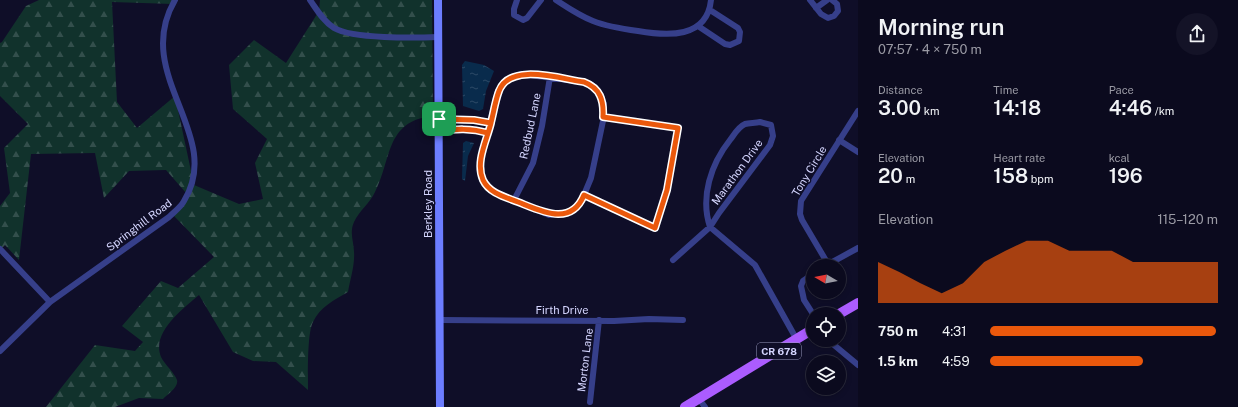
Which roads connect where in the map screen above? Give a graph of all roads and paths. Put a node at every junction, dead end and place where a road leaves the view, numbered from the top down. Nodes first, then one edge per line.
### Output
1 (176, 0) edge
2 (310, 0) edge
3 (438, 0) edge
4 (517, 0) edge
5 (541, 0) edge
6 (556, 0) edge
7 (711, 0) edge
8 (810, 0) edge
9 (827, 0) edge
10 (832, 0) edge
11 (816, 8) junction
12 (710, 10) junction
13 (698, 26) junction
14 (438, 37) junction
15 (550, 77) junction
16 (858, 111) edge
17 (603, 117) junction
18 (439, 119) junction
19 (491, 123) junction
20 (439, 131) junction
21 (488, 133) junction
22 (839, 140) junction
23 (858, 152) edge
24 (584, 195) junction
25 (514, 200) junction
26 (710, 227) junction
27 (858, 248) edge
28 (0, 249) edge
29 (824, 259) edge
30 (838, 259) edge
31 (673, 260) dead end
32 (806, 279) edge
33 (50, 302) junction
34 (858, 303) edge
35 (809, 307) edge
36 (846, 310) edge
37 (440, 320) junction
38 (599, 320) junction
39 (683, 320) dead end
40 (806, 334) edge
41 (797, 340) junction
42 (836, 347) edge
43 (0, 351) edge
44 (858, 356) edge
45 (856, 364) edge
46 (590, 402) dead end
47 (702, 403) edge
48 (440, 407) edge
49 (685, 407) edge

1 - 33 street, Springhill Road
2 - 14 street
3 - 14 street, Berkley Road
4 - 5 street
6 - 13 street
7 - 12 street
8 - 11 street
9 - 11 street
10 - 11 street
12 - 13 street
12 - 13 street
14 - 18 street, Berkley Road
15 - 17 street
15 - 19 street
15 - 25 street, Redbud Lane
16 - 22 street, Tony Circle
17 - 24 street
17 - 24 street
18 - 19 street
18 - 20 street, Berkley Road
19 - 21 street
20 - 21 street
20 - 37 street, Berkley Road
21 - 25 street
22 - 23 street
22 - 29 street, Tony Circle
24 - 25 street
26 - 26 street, Marathon Drive
26 - 31 street, Marathon Drive
26 - 41 street
27 - 30 street, Tony Circle
28 - 33 street
32 - 35 street
33 - 43 street, Springhill Road
34 - 36 main road
37 - 38 street, Firth Drive
37 - 48 street, Berkley Road
38 - 39 street, Firth Drive
38 - 46 street, Morton Lane
40 - 41 main road, CR 678
41 - 47 main road, CR 678
42 - 45 street
44 - 45 street
47 - 49 main road, CR 678

